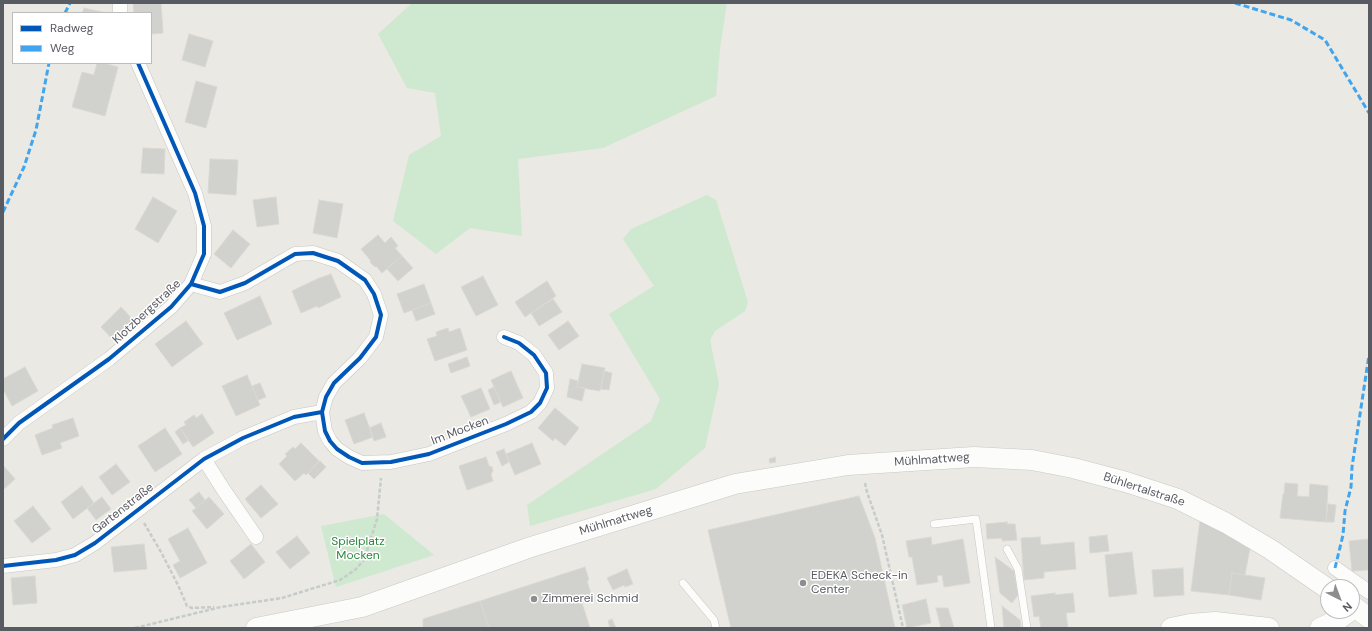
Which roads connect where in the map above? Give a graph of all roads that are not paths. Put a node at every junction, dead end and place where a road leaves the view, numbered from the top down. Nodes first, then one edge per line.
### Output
1 (138, 64) edge
2 (191, 284) junction
3 (504, 337) dead end
4 (322, 412) junction
5 (3, 439) edge
6 (985, 457) joint
7 (204, 459) junction
8 (934, 524) dead end
9 (256, 537) dead end
10 (1007, 550) dead end
11 (3, 566) edge
12 (1335, 568) dead end
13 (683, 583) dead end
14 (1320, 583) edge
15 (1369, 592) edge
16 (1340, 619) edge
17 (256, 628) edge
18 (716, 628) edge
19 (991, 628) edge
20 (1027, 628) edge
21 (1171, 628) edge
22 (1269, 628) edge
23 (1320, 628) edge

1 - 2 street, Klotzbergstraße
2 - 4 street, Im Mocken
2 - 5 street, Klotzbergstraße
3 - 4 street, Im Mocken
4 - 7 street, Gartenstraße
6 - 14 main road, Bühlertalstraße
6 - 17 main road, Mühlmattweg
7 - 9 street
7 - 11 street, Gartenstraße
8 - 19 lane
10 - 20 lane
12 - 15 street
13 - 18 lane
16 - 23 main road
21 - 22 main road

